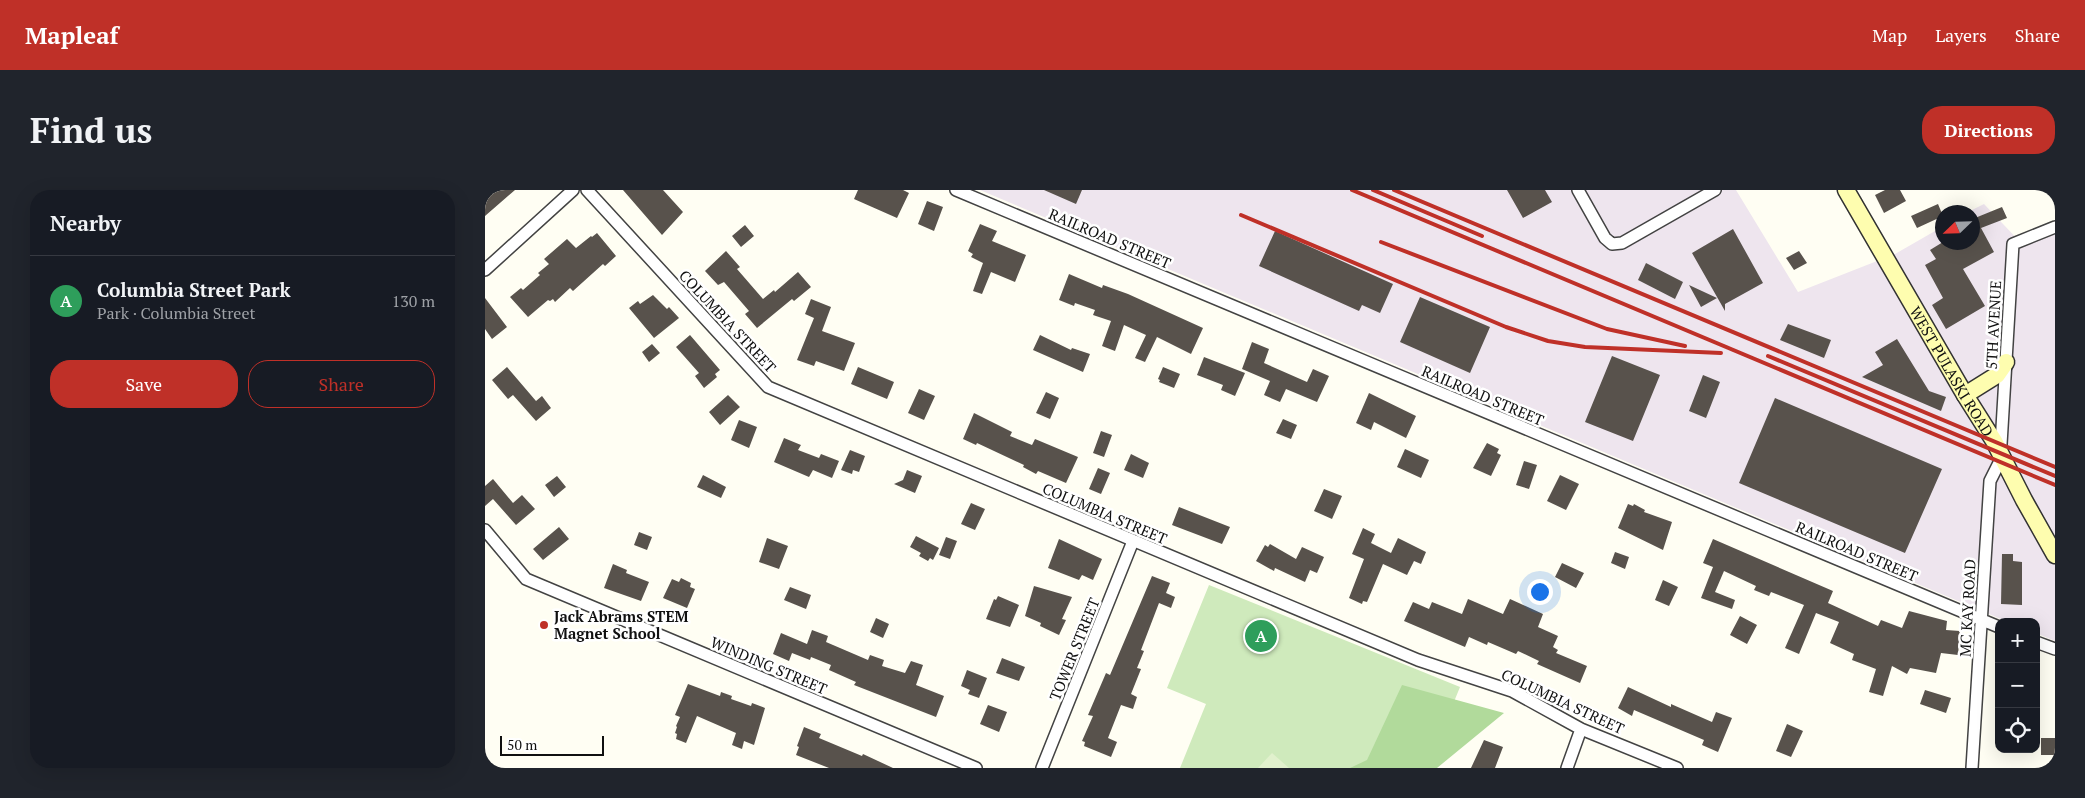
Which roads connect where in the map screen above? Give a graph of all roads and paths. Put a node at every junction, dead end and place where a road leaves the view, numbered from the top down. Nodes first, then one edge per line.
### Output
1 (573, 190) edge
2 (587, 190) edge
3 (956, 190) edge
4 (1578, 190) edge
5 (1715, 190) edge
6 (1845, 190) edge
7 (560, 194) edge
8 (2055, 228) edge
9 (485, 270) edge
10 (2005, 362) junction
11 (1965, 395) junction
12 (2001, 452) junction
13 (485, 530) edge
14 (1133, 541) junction
15 (2055, 555) edge
16 (1982, 621) junction
17 (1995, 626) edge
18 (2040, 643) edge
19 (2055, 649) edge
20 (1581, 729) junction
21 (976, 768) edge
22 (1042, 768) edge
23 (1567, 768) edge
24 (1677, 768) edge
25 (1971, 768) edge

1 - 7 street
2 - 14 street, COLUMBIA STREET
3 - 16 street, RAILROAD STREET
4 - 5 street
6 - 11 main road, WEST PULASKI ROAD
7 - 9 street
8 - 10 street, 5TH AVENUE
10 - 11 main road
10 - 12 street, 5TH AVENUE
11 - 12 main road, WEST PULASKI ROAD
12 - 15 main road, WEST PULASKI ROAD
12 - 16 street, MC KAY ROAD
13 - 21 street, WINDING STREET
14 - 20 street, COLUMBIA STREET
14 - 22 street, TOWER STREET
16 - 17 street, RAILROAD STREET
16 - 25 street, MC KAY ROAD
18 - 19 street
20 - 23 street
20 - 24 street, COLUMBIA STREET

